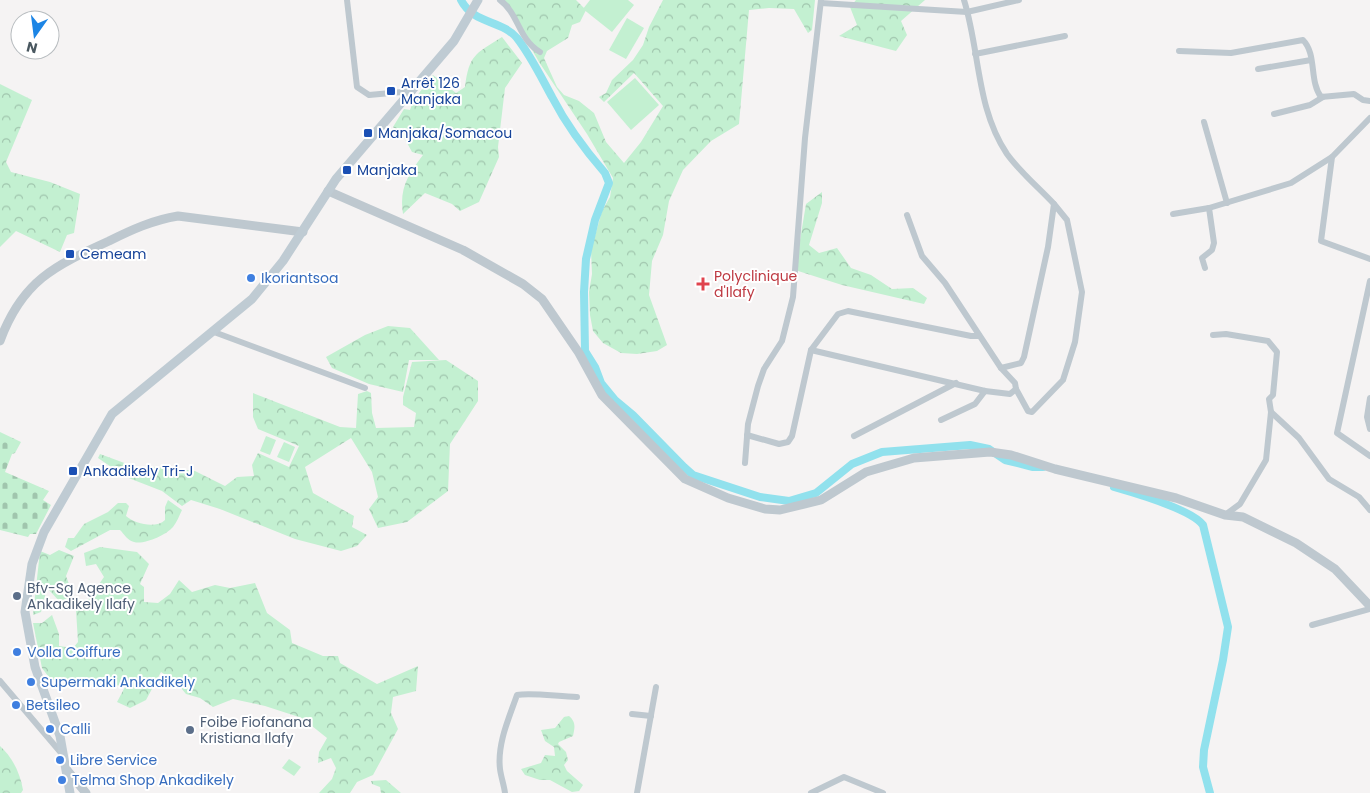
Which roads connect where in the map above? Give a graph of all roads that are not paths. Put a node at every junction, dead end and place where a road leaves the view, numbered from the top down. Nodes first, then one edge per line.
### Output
1 (348, 0) edge
2 (500, 0) edge
3 (964, 0) edge
4 (1019, 0) edge
5 (821, 2) edge
6 (474, 8) edge
7 (967, 12) junction
8 (1065, 36) dead end
9 (1178, 51) dead end
10 (540, 52) dead end
11 (975, 54) junction
12 (1311, 60) junction
13 (1258, 69) dead end
14 (413, 91) junction
15 (1323, 97) junction
16 (1370, 101) edge
17 (1274, 114) dead end
18 (1370, 118) edge
19 (1204, 122) dead end
20 (1332, 157) junction
21 (328, 192) junction
22 (1227, 203) junction
23 (1054, 204) junction
24 (1209, 208) junction
25 (1173, 214) dead end
26 (907, 215) dead end
27 (303, 232) junction
28 (1370, 259) edge
29 (1205, 268) dead end
30 (1370, 281) edge
31 (214, 332) junction
32 (1213, 335) dead end
33 (979, 336) junction
34 (0, 341) edge
35 (811, 350) junction
36 (1001, 368) junction
37 (956, 383) junction
38 (365, 388) dead end
39 (1016, 389) junction
40 (985, 391) junction
41 (1370, 398) edge
42 (1271, 412) junction
43 (941, 420) dead end
44 (1370, 429) edge
45 (747, 435) junction
46 (854, 436) dead end
47 (1370, 456) edge
48 (745, 464) dead end
49 (1370, 510) edge
50 (1225, 514) junction
51 (1370, 608) edge
52 (1312, 625) dead end
53 (0, 682) edge
54 (656, 687) dead end
55 (577, 697) dead end
56 (632, 714) dead end
57 (651, 716) junction
58 (64, 756) junction
59 (67, 770) junction
60 (70, 793) edge
61 (86, 793) edge
62 (505, 793) edge
63 (637, 793) edge
64 (811, 793) edge
65 (883, 793) edge

1 - 14 street
2 - 10 street
3 - 7 street
4 - 7 street
5 - 7 street
5 - 45 street
6 - 14 main road
7 - 11 street
8 - 11 street
9 - 12 street
11 - 23 street
12 - 13 street
12 - 15 street
14 - 21 main road
15 - 16 street
15 - 17 street
18 - 20 street
19 - 22 street
20 - 22 street
20 - 28 street
21 - 27 main road
21 - 50 street
22 - 24 street
23 - 36 street
23 - 39 street
24 - 25 street
24 - 29 street
26 - 33 street
27 - 31 main road
27 - 34 street
30 - 47 street
31 - 38 street
31 - 58 main road
32 - 42 street
33 - 35 street
33 - 36 street
35 - 37 street
35 - 45 street
36 - 39 street
37 - 40 street
37 - 46 street
39 - 40 street
40 - 43 street
41 - 44 street
42 - 49 street
42 - 50 street
45 - 48 street
50 - 51 street
51 - 52 street
53 - 58 street
54 - 57 street
55 - 62 street
56 - 57 street
57 - 63 street
58 - 59 main road
59 - 60 main road
59 - 61 street
64 - 65 street

